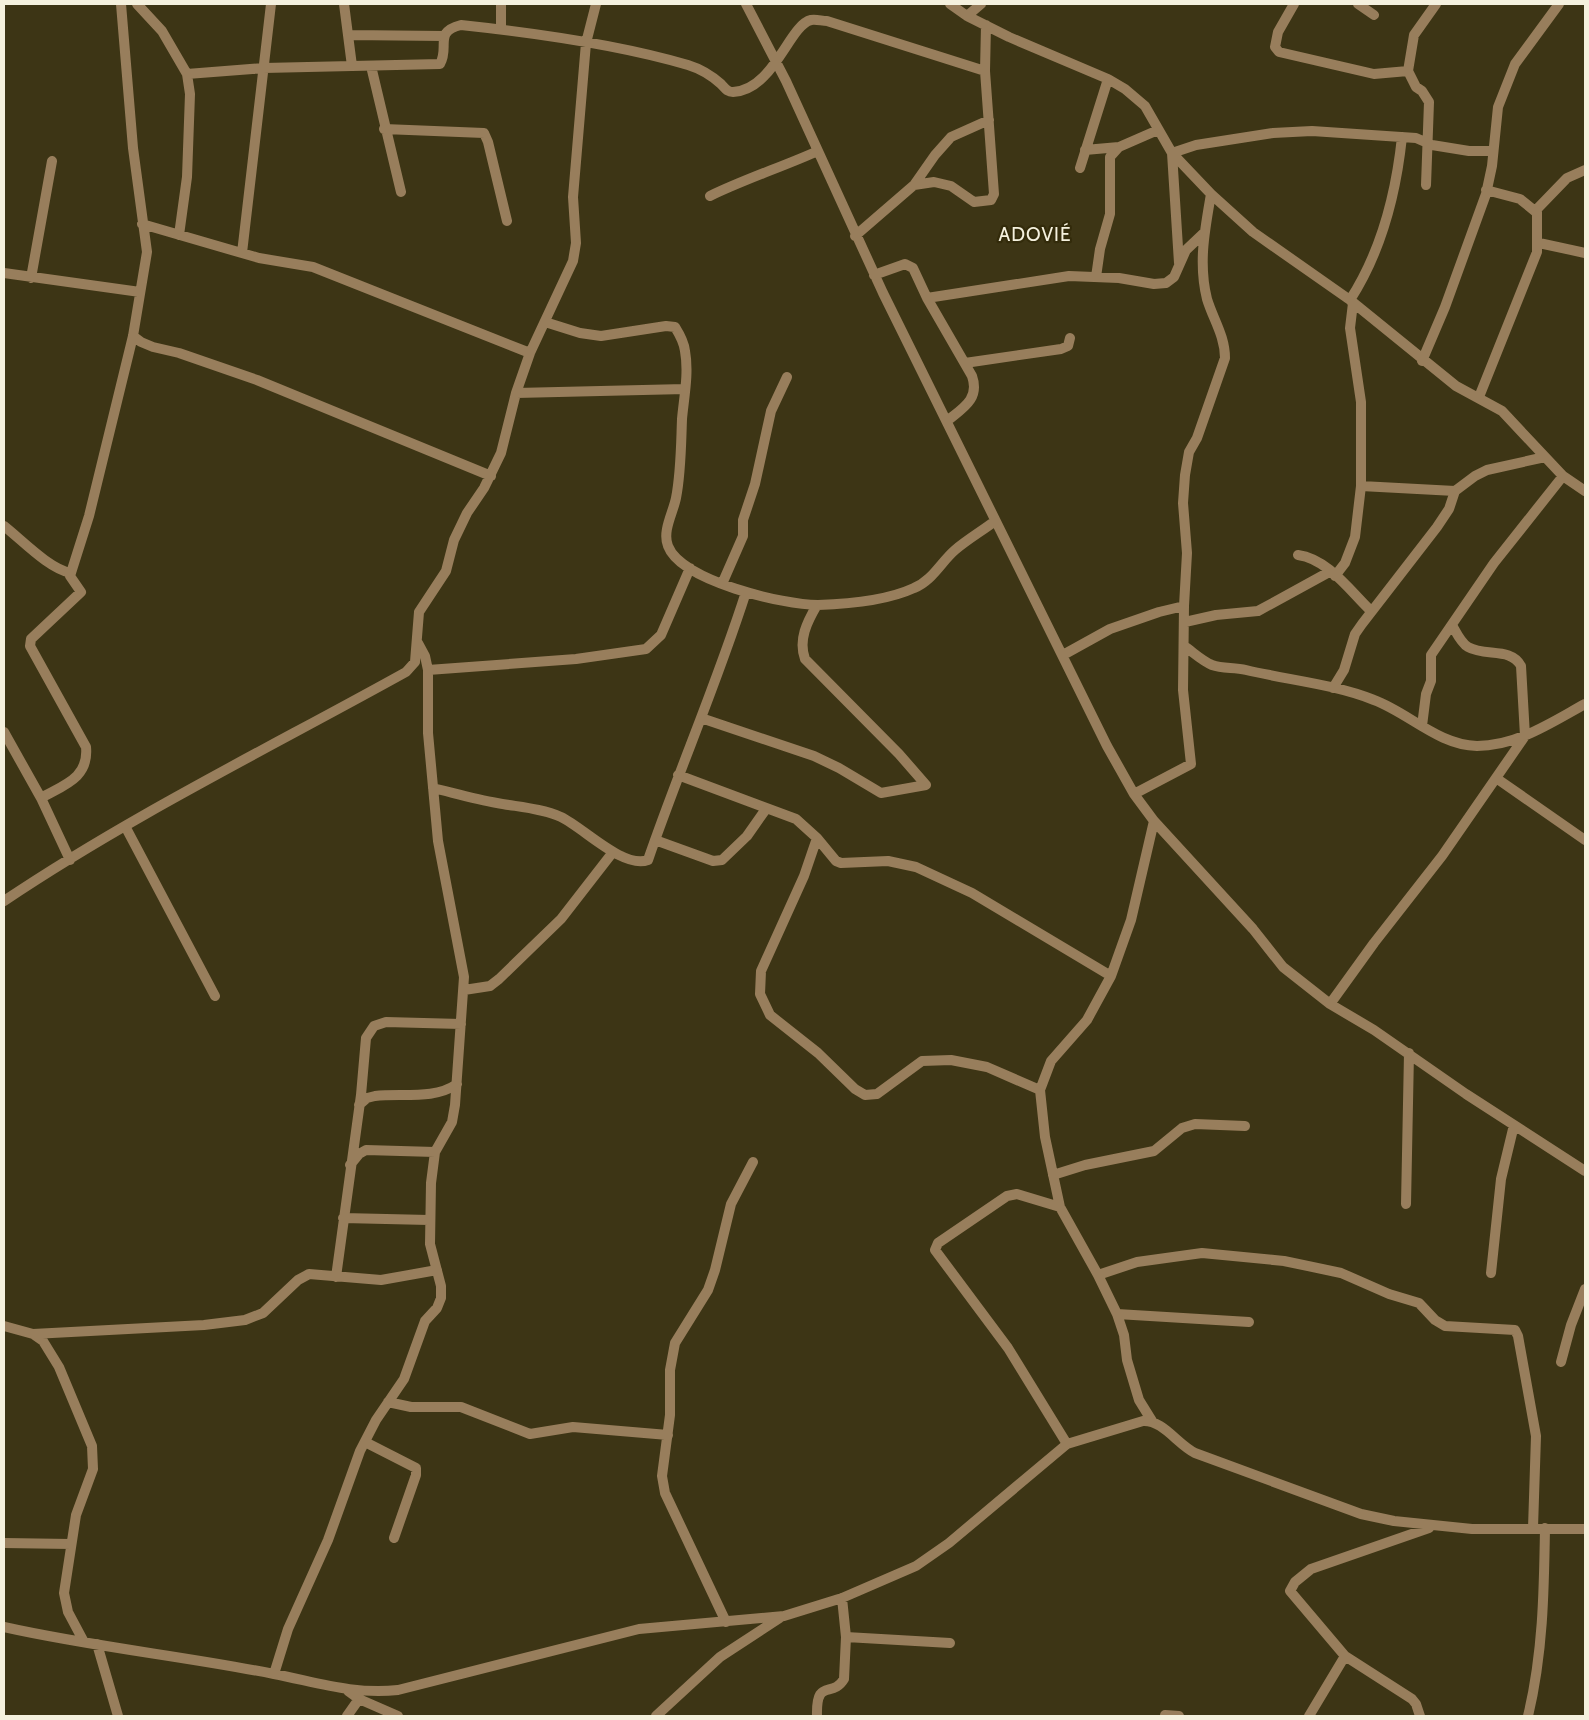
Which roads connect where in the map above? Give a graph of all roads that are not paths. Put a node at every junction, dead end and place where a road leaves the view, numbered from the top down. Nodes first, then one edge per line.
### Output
1 (121, 4) edge
2 (137, 4) edge
3 (271, 4) edge
4 (344, 4) edge
5 (501, 4) edge
6 (596, 4) edge
7 (746, 4) edge
8 (950, 4) edge
9 (980, 4) edge
10 (1294, 4) edge
11 (1358, 4) edge
12 (1436, 4) edge
13 (1559, 4) edge
14 (1374, 15) dead end
15 (967, 16) junction
16 (986, 24) junction
17 (501, 29) junction
18 (349, 35) junction
19 (444, 36) junction
20 (586, 43) junction
21 (776, 63) junction
22 (352, 66) junction
23 (371, 66) junction
24 (264, 68) junction
25 (1408, 70) junction
26 (985, 71) junction
27 (187, 74) junction
28 (1108, 79) junction
29 (988, 120) junction
30 (384, 128) junction
31 (1158, 130) junction
32 (1402, 137) junction
33 (1428, 142) junction
34 (1119, 147) junction
35 (1085, 150) junction
36 (1493, 151) junction
37 (818, 152) junction
38 (1172, 154) junction
39 (52, 161) dead end
40 (1080, 168) dead end
41 (1585, 170) edge
42 (914, 185) junction
43 (1426, 185) dead end
44 (1486, 190) junction
45 (401, 192) dead end
46 (1211, 194) junction
47 (710, 196) dead end
48 (1536, 212) junction
49 (507, 221) dead end
50 (142, 224) junction
51 (1205, 232) junction
52 (179, 235) junction
53 (855, 236) junction
54 (1539, 243) junction
55 (242, 253) junction
56 (1585, 254) edge
57 (1179, 263) junction
58 (4, 273) edge
59 (874, 275) junction
60 (1096, 277) junction
61 (31, 278) junction
62 (140, 292) junction
63 (926, 298) junction
64 (1351, 301) junction
65 (544, 322) junction
66 (133, 336) junction
67 (1070, 338) dead end
68 (530, 353) junction
69 (1422, 361) junction
70 (964, 364) junction
71 (787, 377) dead end
72 (684, 389) junction
73 (516, 393) junction
74 (1479, 397) junction
75 (947, 421) junction
76 (1545, 457) junction
77 (490, 476) junction
78 (1563, 476) junction
79 (1361, 486) junction
80 (1455, 491) junction
81 (1585, 491) edge
82 (995, 521) junction
83 (4, 526) edge
84 (1298, 555) dead end
85 (690, 568) junction
86 (71, 573) junction
87 (1333, 573) junction
88 (722, 584) junction
89 (746, 592) junction
90 (817, 605) junction
91 (1184, 606) junction
92 (1371, 611) junction
93 (1185, 622) junction
94 (1452, 625) junction
95 (418, 643) junction
96 (1184, 646) junction
97 (1063, 655) junction
98 (428, 670) junction
99 (1333, 688) junction
100 (1585, 704) edge
101 (701, 718) junction
102 (1422, 726) junction
103 (4, 732) edge
104 (1525, 736) junction
105 (678, 775) junction
106 (1496, 778) junction
107 (433, 788) junction
108 (1134, 794) junction
109 (41, 798) junction
110 (766, 809) junction
111 (1154, 820) junction
112 (125, 826) junction
113 (817, 838) junction
114 (655, 840) junction
115 (1585, 840) edge
116 (613, 852) junction
117 (70, 860) junction
118 (4, 901) edge
119 (1110, 976) junction
120 (464, 990) junction
121 (215, 996) dead end
122 (1330, 1004) junction
123 (461, 1024) junction
124 (1409, 1053) junction
125 (457, 1084) junction
126 (1040, 1090) junction
127 (359, 1105) junction
128 (1514, 1125) junction
129 (1245, 1126) dead end
130 (436, 1152) junction
131 (753, 1162) dead end
132 (350, 1165) junction
133 (1585, 1171) edge
134 (1053, 1175) junction
135 (1406, 1204) dead end
136 (1060, 1207) junction
137 (343, 1218) junction
138 (429, 1220) junction
139 (437, 1270) junction
140 (1491, 1273) dead end
141 (1098, 1275) junction
142 (336, 1277) junction
143 (1585, 1289) edge
144 (1116, 1314) junction
145 (1249, 1322) dead end
146 (4, 1326) edge
147 (33, 1334) junction
148 (1561, 1362) dead end
149 (388, 1402) junction
150 (1152, 1420) junction
151 (668, 1435) junction
152 (365, 1442) junction
153 (1067, 1444) junction
154 (1432, 1527) junction
155 (1533, 1528) junction
156 (1545, 1528) junction
157 (1585, 1529) edge
158 (394, 1538) dead end
159 (4, 1543) edge
160 (71, 1544) junction
161 (842, 1598) junction
162 (784, 1616) junction
163 (726, 1622) junction
164 (4, 1627) edge
165 (846, 1637) junction
166 (84, 1642) junction
167 (950, 1643) dead end
168 (97, 1644) junction
169 (1345, 1656) junction
170 (274, 1674) junction
171 (346, 1690) junction
172 (359, 1699) junction
173 (1165, 1715) dead end
174 (118, 1716) edge
175 (347, 1716) edge
176 (398, 1716) edge
177 (656, 1716) edge
178 (817, 1716) edge
179 (1179, 1716) edge
180 (1310, 1716) edge
181 (1420, 1716) edge
182 (1528, 1716) edge

1 - 50 street
2 - 27 street
3 - 24 street
4 - 18 street
5 - 17 street
6 - 20 street
7 - 21 street
8 - 15 street
9 - 15 street
10 - 25 street
11 - 14 street
12 - 25 street
13 - 36 street
15 - 16 street
16 - 26 street
16 - 28 street
17 - 19 street
17 - 20 street
18 - 19 street
18 - 22 street
19 - 23 street
20 - 21 street
20 - 65 street
21 - 26 street
21 - 37 street
22 - 23 street
22 - 24 street
23 - 30 street
24 - 27 street
24 - 55 street
25 - 33 street
26 - 29 street
27 - 52 street
28 - 31 street
28 - 35 street
29 - 42 street
29 - 42 street
30 - 45 street
30 - 49 street
31 - 34 street
31 - 38 street
32 - 33 street
32 - 38 street
32 - 64 street
33 - 36 street
33 - 43 street
34 - 35 street
34 - 60 street
35 - 40 street
36 - 44 street
37 - 47 street
37 - 53 street
38 - 46 street
38 - 57 street
39 - 61 street
41 - 48 street
42 - 53 street
44 - 48 street
44 - 69 street
46 - 51 street
46 - 64 street
48 - 54 street
50 - 52 street
50 - 62 street
51 - 57 street
51 - 91 street
52 - 55 street
53 - 59 street
54 - 56 street
54 - 74 street
55 - 68 street
57 - 60 street
58 - 61 street
59 - 63 street
59 - 75 street
60 - 63 street
61 - 62 street
62 - 66 street
63 - 70 street
64 - 69 street
64 - 79 street
65 - 68 street
65 - 72 street
66 - 77 street
66 - 86 street
67 - 70 street
68 - 73 street
69 - 74 street
70 - 75 street
71 - 88 street
72 - 73 street
72 - 85 street
73 - 77 street
74 - 76 street
75 - 82 street
76 - 78 street
76 - 80 street
77 - 95 street
78 - 81 street
78 - 94 street
79 - 80 street
79 - 87 street
80 - 92 street
82 - 90 street
82 - 97 street
83 - 86 street
84 - 87 street
85 - 88 street
85 - 98 street
86 - 109 street
87 - 92 street
87 - 93 street
88 - 89 street
89 - 90 street
89 - 101 street
90 - 101 street
91 - 93 street
91 - 97 street
92 - 99 street
93 - 96 street
94 - 102 street
94 - 104 street
95 - 98 street
95 - 112 street
96 - 99 street
96 - 108 street
97 - 108 street
98 - 107 street
99 - 102 street
100 - 104 street
101 - 105 street
102 - 104 street
103 - 109 street
104 - 106 street
105 - 110 street
105 - 114 street
106 - 115 street
106 - 122 street
107 - 116 street
107 - 120 street
108 - 111 street
109 - 117 street
110 - 113 street
110 - 114 street
111 - 119 street
111 - 122 street
112 - 117 street
112 - 121 street
113 - 119 street
113 - 126 street
114 - 116 street
116 - 120 street
117 - 118 street
119 - 126 street
120 - 123 street
122 - 124 street
123 - 125 street
123 - 127 street
124 - 128 street
124 - 135 street
125 - 127 street
125 - 130 street
126 - 134 street
127 - 132 street
128 - 133 street
128 - 140 street
129 - 134 street
130 - 132 street
130 - 138 street
131 - 151 street
132 - 137 street
134 - 136 street
136 - 141 street
136 - 153 street
137 - 138 street
137 - 142 street
138 - 139 street
139 - 142 street
139 - 149 street
141 - 144 street
141 - 155 street
142 - 147 street
143 - 148 street
144 - 145 street
144 - 150 street
146 - 147 street
147 - 160 street
149 - 151 street
149 - 152 street
150 - 153 street
150 - 154 street
151 - 163 street
152 - 158 street
152 - 170 street
153 - 161 street
154 - 155 street
154 - 169 street
155 - 156 street
156 - 157 street
156 - 182 street
159 - 160 street
160 - 166 street
161 - 162 street
161 - 165 street
162 - 163 street
162 - 177 street
163 - 171 street
164 - 166 street
165 - 167 street
165 - 178 street
166 - 168 street
168 - 170 street
168 - 174 street
169 - 180 street
169 - 181 street
170 - 171 street
171 - 172 street
172 - 175 street
172 - 176 street
173 - 179 street

